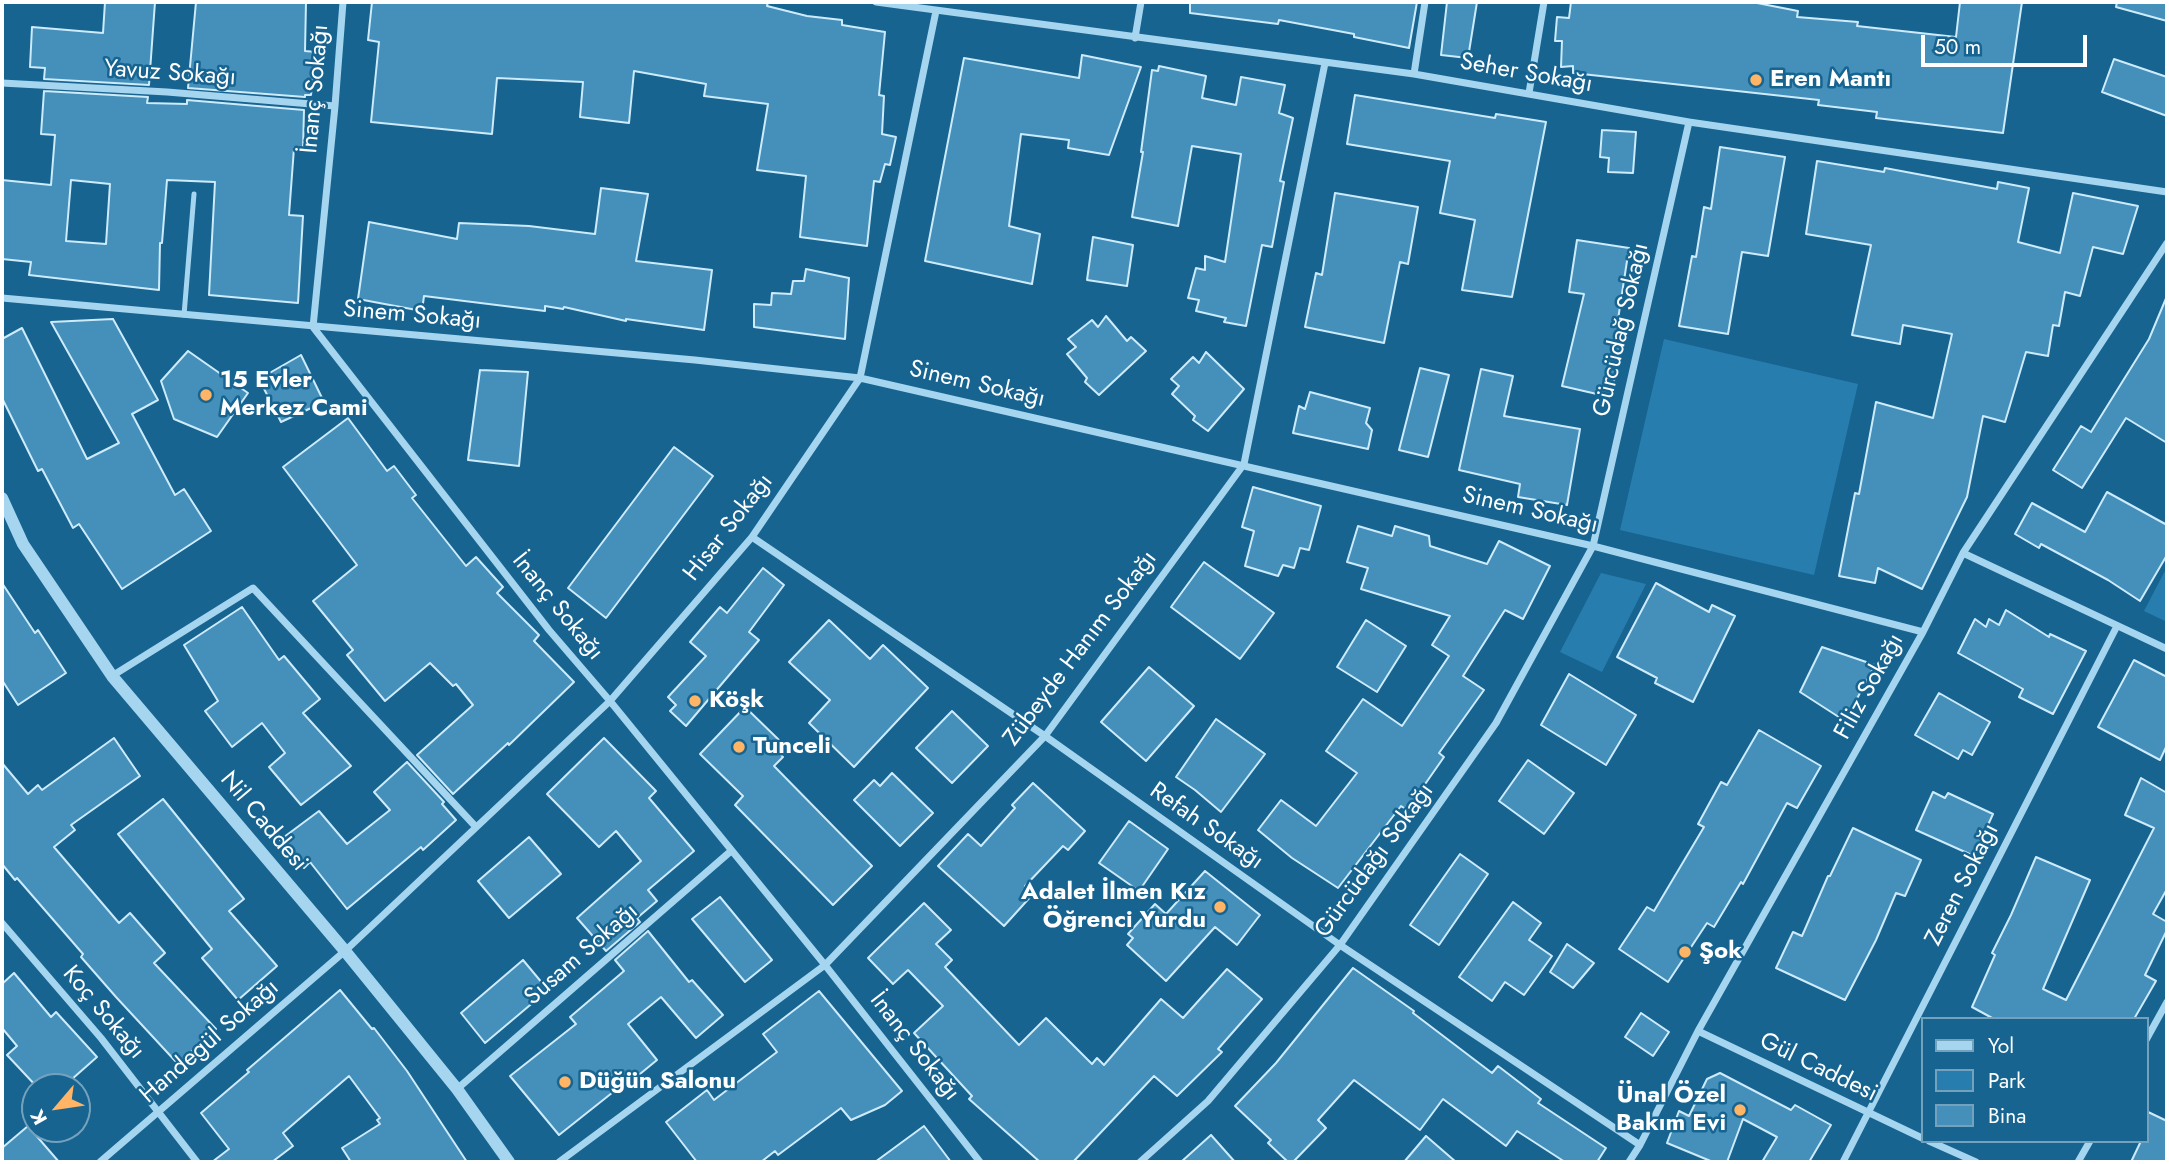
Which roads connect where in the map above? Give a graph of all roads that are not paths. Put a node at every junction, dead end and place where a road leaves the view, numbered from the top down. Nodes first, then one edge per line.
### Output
1 (343, 2) edge
2 (876, 2) edge
3 (940, 2) edge
4 (1141, 2) edge
5 (1425, 2) edge
6 (1544, 2) edge
7 (936, 11) junction
8 (1135, 38) junction
9 (1325, 63) junction
10 (1414, 75) junction
11 (2, 83) edge
12 (1529, 93) junction
13 (335, 106) junction
14 (1689, 122) junction
15 (2167, 192) edge
16 (194, 194) dead end
17 (2167, 243) edge
18 (2, 298) edge
19 (184, 315) junction
20 (313, 327) junction
21 (860, 378) junction
22 (1244, 464) junction
23 (2, 498) edge
24 (752, 537) junction
25 (1593, 546) junction
26 (1964, 553) junction
27 (2117, 626) junction
28 (1923, 632) junction
29 (2167, 649) edge
30 (112, 676) junction
31 (610, 701) junction
32 (1045, 736) junction
33 (476, 827) junction
34 (731, 850) junction
35 (2, 923) edge
36 (1340, 945) junction
37 (345, 951) junction
38 (825, 965) junction
39 (2167, 1002) edge
40 (1698, 1031) junction
41 (2148, 1036) edge
42 (457, 1089) junction
43 (157, 1112) junction
44 (1867, 1114) junction
45 (1920, 1137) edge
46 (1933, 1143) edge
47 (2089, 1143) edge
48 (1640, 1145) junction
49 (100, 1162) edge
50 (197, 1162) edge
51 (509, 1162) edge
52 (559, 1162) edge
53 (980, 1162) edge
54 (1140, 1162) edge
55 (1629, 1162) edge
56 (1843, 1162) edge
57 (1976, 1162) edge
58 (2078, 1162) edge

1 - 13 street, İnanç Sokağı
2 - 7 street, Seher Sokağı
3 - 7 lane
4 - 8 street
5 - 10 street
6 - 12 street
7 - 8 street, Seher Sokağı
7 - 21 street, Hisar Sokağı
8 - 9 street, Seher Sokağı
9 - 10 street, Seher Sokağı
9 - 22 street, Zübeyde Hanım Sokağı
10 - 12 street, Seher Sokağı
11 - 13 street, Yavuz Sokağı
12 - 14 street, Seher Sokağı
13 - 20 street, İnanç Sokağı
14 - 15 street, Seher Sokağı
14 - 25 street, Gürcüdağ Sokağı
16 - 19 lane
17 - 26 street, Filiz Sokağı
18 - 19 street, Sinem Sokağı
19 - 20 street, Sinem Sokağı
20 - 21 street, Sinem Sokağı
20 - 31 street, İnanç Sokağı
21 - 22 street, Sinem Sokağı
21 - 24 street, Hisar Sokağı
22 - 25 street, Sinem Sokağı
22 - 32 street, Zübeyde Hanım Sokağı
23 - 30 street, Nil Caddesi
24 - 31 street, Hisar Sokağı
24 - 32 street, Refah Sokağı
25 - 28 street, Sinem Sokağı
25 - 36 street, Gürcüdağı Sokağı
26 - 27 street
26 - 28 street, Filiz Sokağı
27 - 29 street
27 - 44 street, Zeren Sokağı
28 - 40 street, Filiz Sokağı
30 - 33 street
30 - 37 street, Nil Caddesi
31 - 33 street, Hisar Sokağı
31 - 34 street, İnanç Sokağı
32 - 36 street, Refah Sokağı
32 - 38 street, Zübeyde Hanım Sokağı
33 - 37 street, Hisar Sokağı
34 - 38 street, İnanç Sokağı
34 - 42 street, Susam Sokağı
35 - 43 street, Koç Sokağı
36 - 48 street, Refah Sokağı
36 - 54 street, Gürcüdağı Sokağı
37 - 42 street, Nil Caddesi
37 - 43 street, Handegül Sokağı
38 - 52 street, Zübeyde Hanım Sokağı
38 - 53 street, İnanç Sokağı
39 - 41 street
40 - 44 street, Gül Caddesi
40 - 48 street, Filiz Sokağı
42 - 51 street, Nil Caddesi
43 - 49 street, Handegül Sokağı
43 - 50 street, Koç Sokağı
44 - 45 street, Gül Caddesi
44 - 56 street, Zeren Sokağı
46 - 57 street
47 - 58 street
48 - 55 street, Filiz Sokağı

